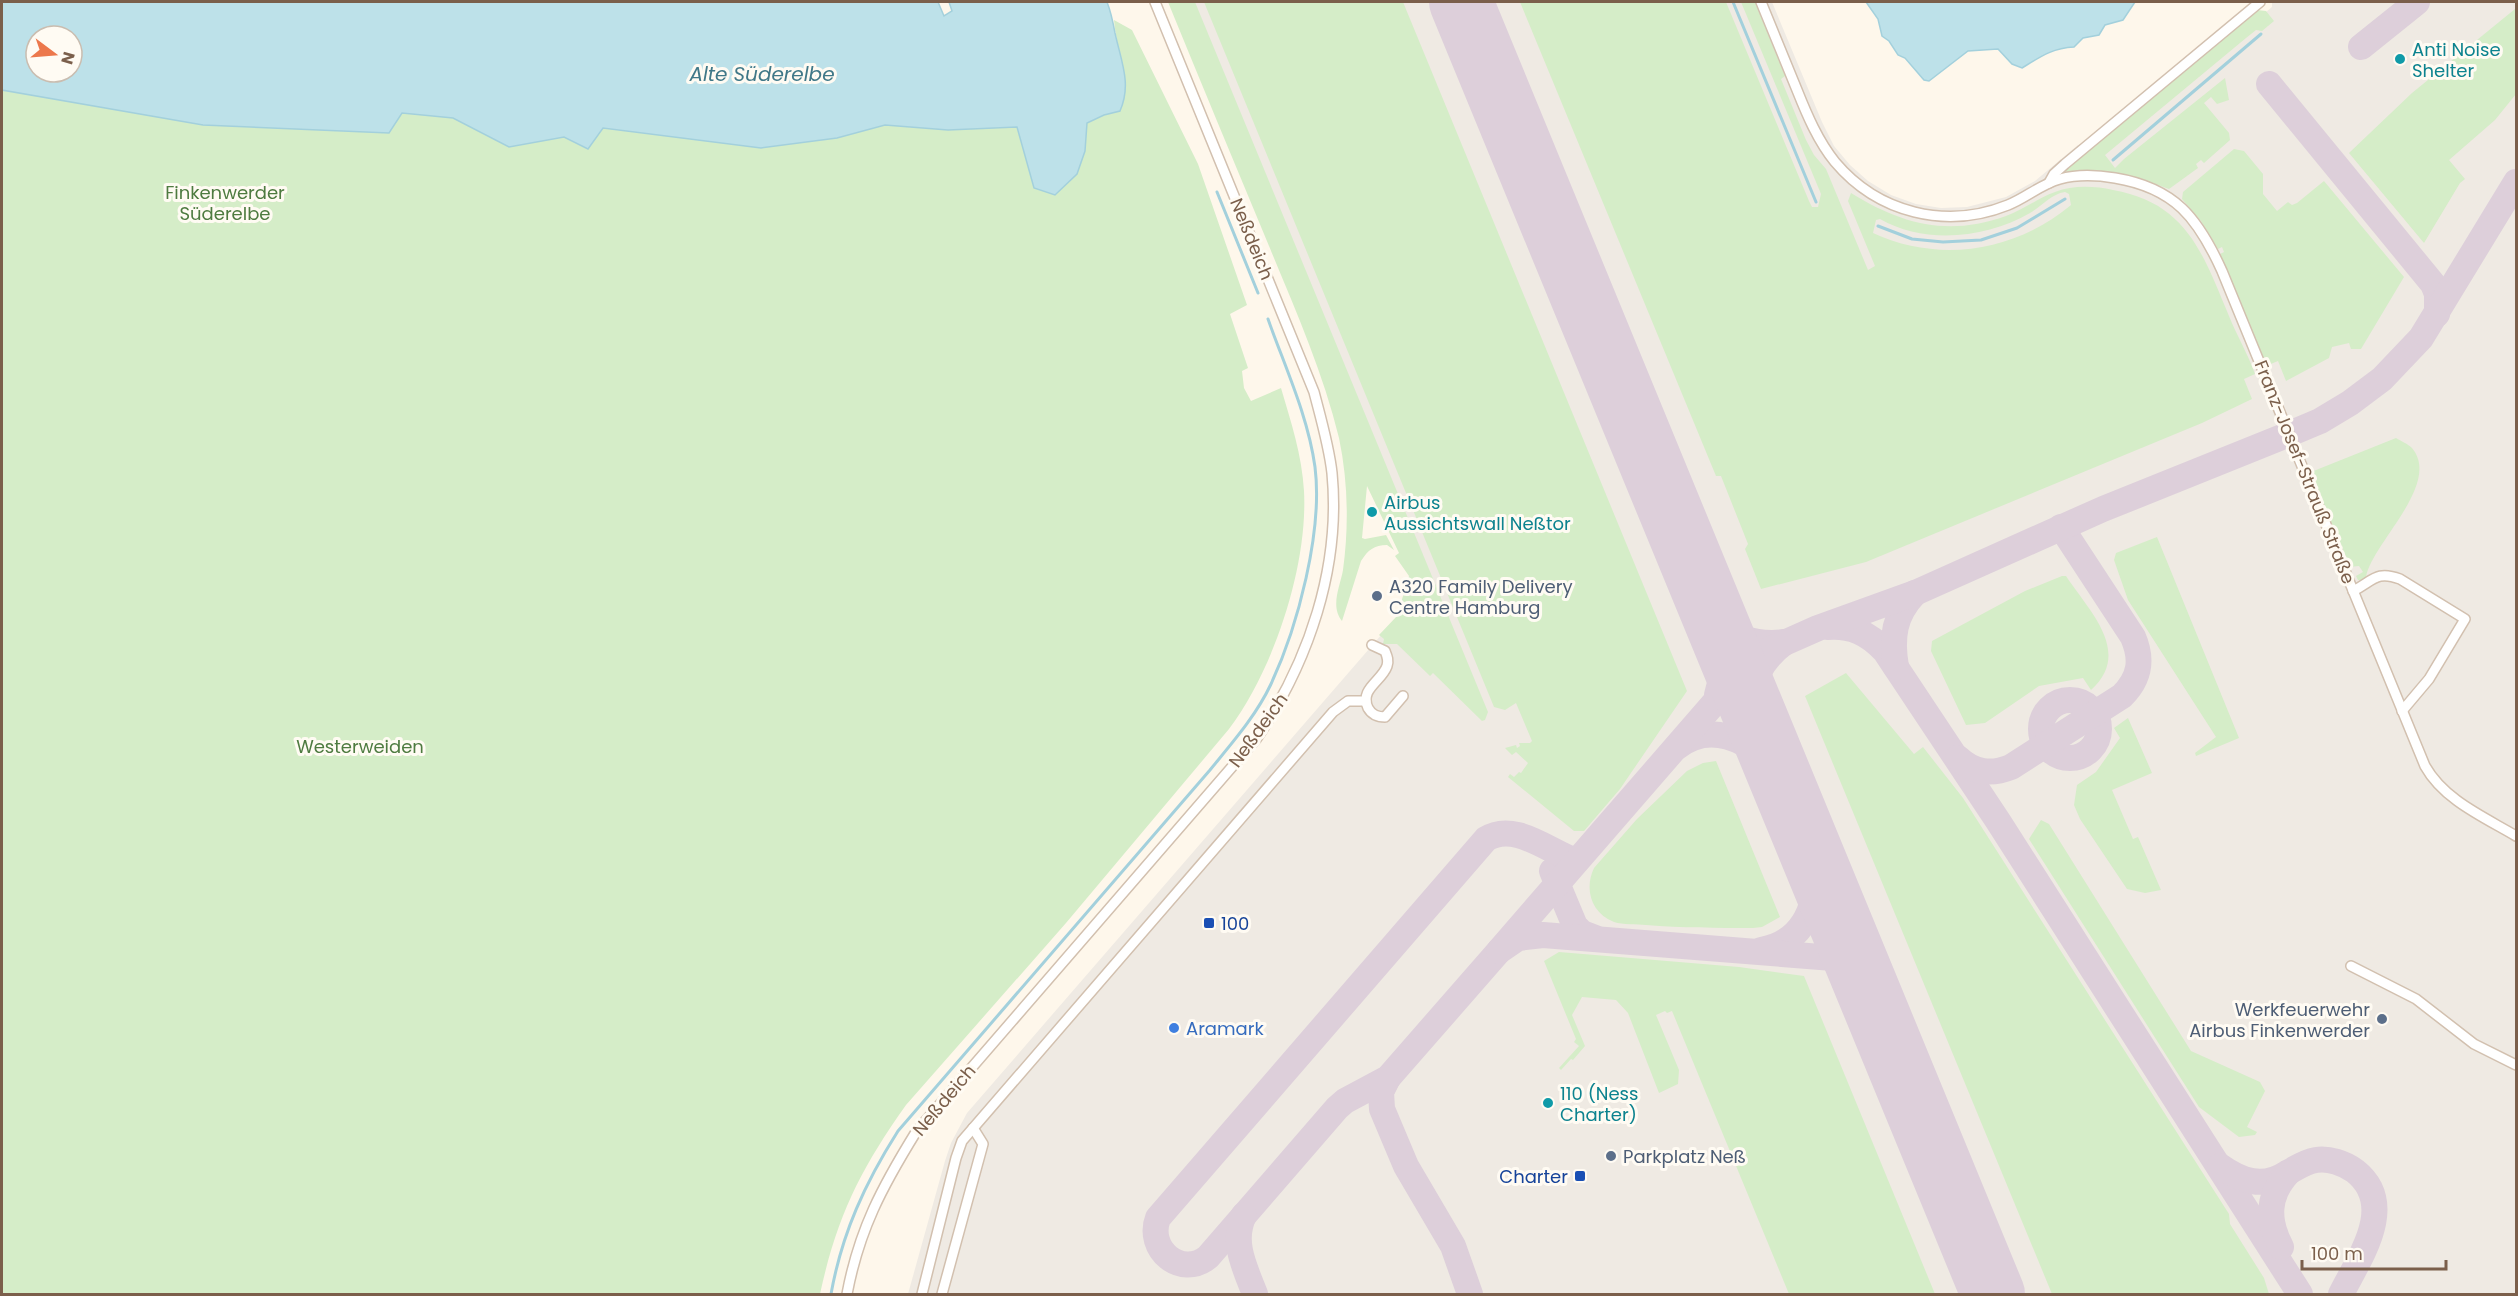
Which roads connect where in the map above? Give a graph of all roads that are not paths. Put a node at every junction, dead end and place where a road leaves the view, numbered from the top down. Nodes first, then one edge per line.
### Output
1 (1155, 2) edge
2 (1761, 2) edge
3 (2260, 2) edge
4 (2049, 183) junction
5 (2353, 591) junction
6 (1372, 645) dead end
7 (1403, 696) dead end
8 (1366, 701) junction
9 (2402, 711) junction
10 (2517, 836) edge
11 (2351, 966) dead end
12 (2517, 1065) edge
13 (973, 1128) junction
14 (847, 1294) edge
15 (922, 1294) edge
16 (942, 1294) edge

1 - 14 street, Neßdeich
2 - 4 street
3 - 4 street
4 - 5 street, Franz-Josef-Strauß Straße
5 - 9 street, Franz-Josef-Strauß Straße
5 - 9 street
6 - 8 street
7 - 8 street
8 - 13 street
9 - 10 street, Franz-Josef-Strauß Straße
11 - 12 street
13 - 15 street
13 - 16 street

